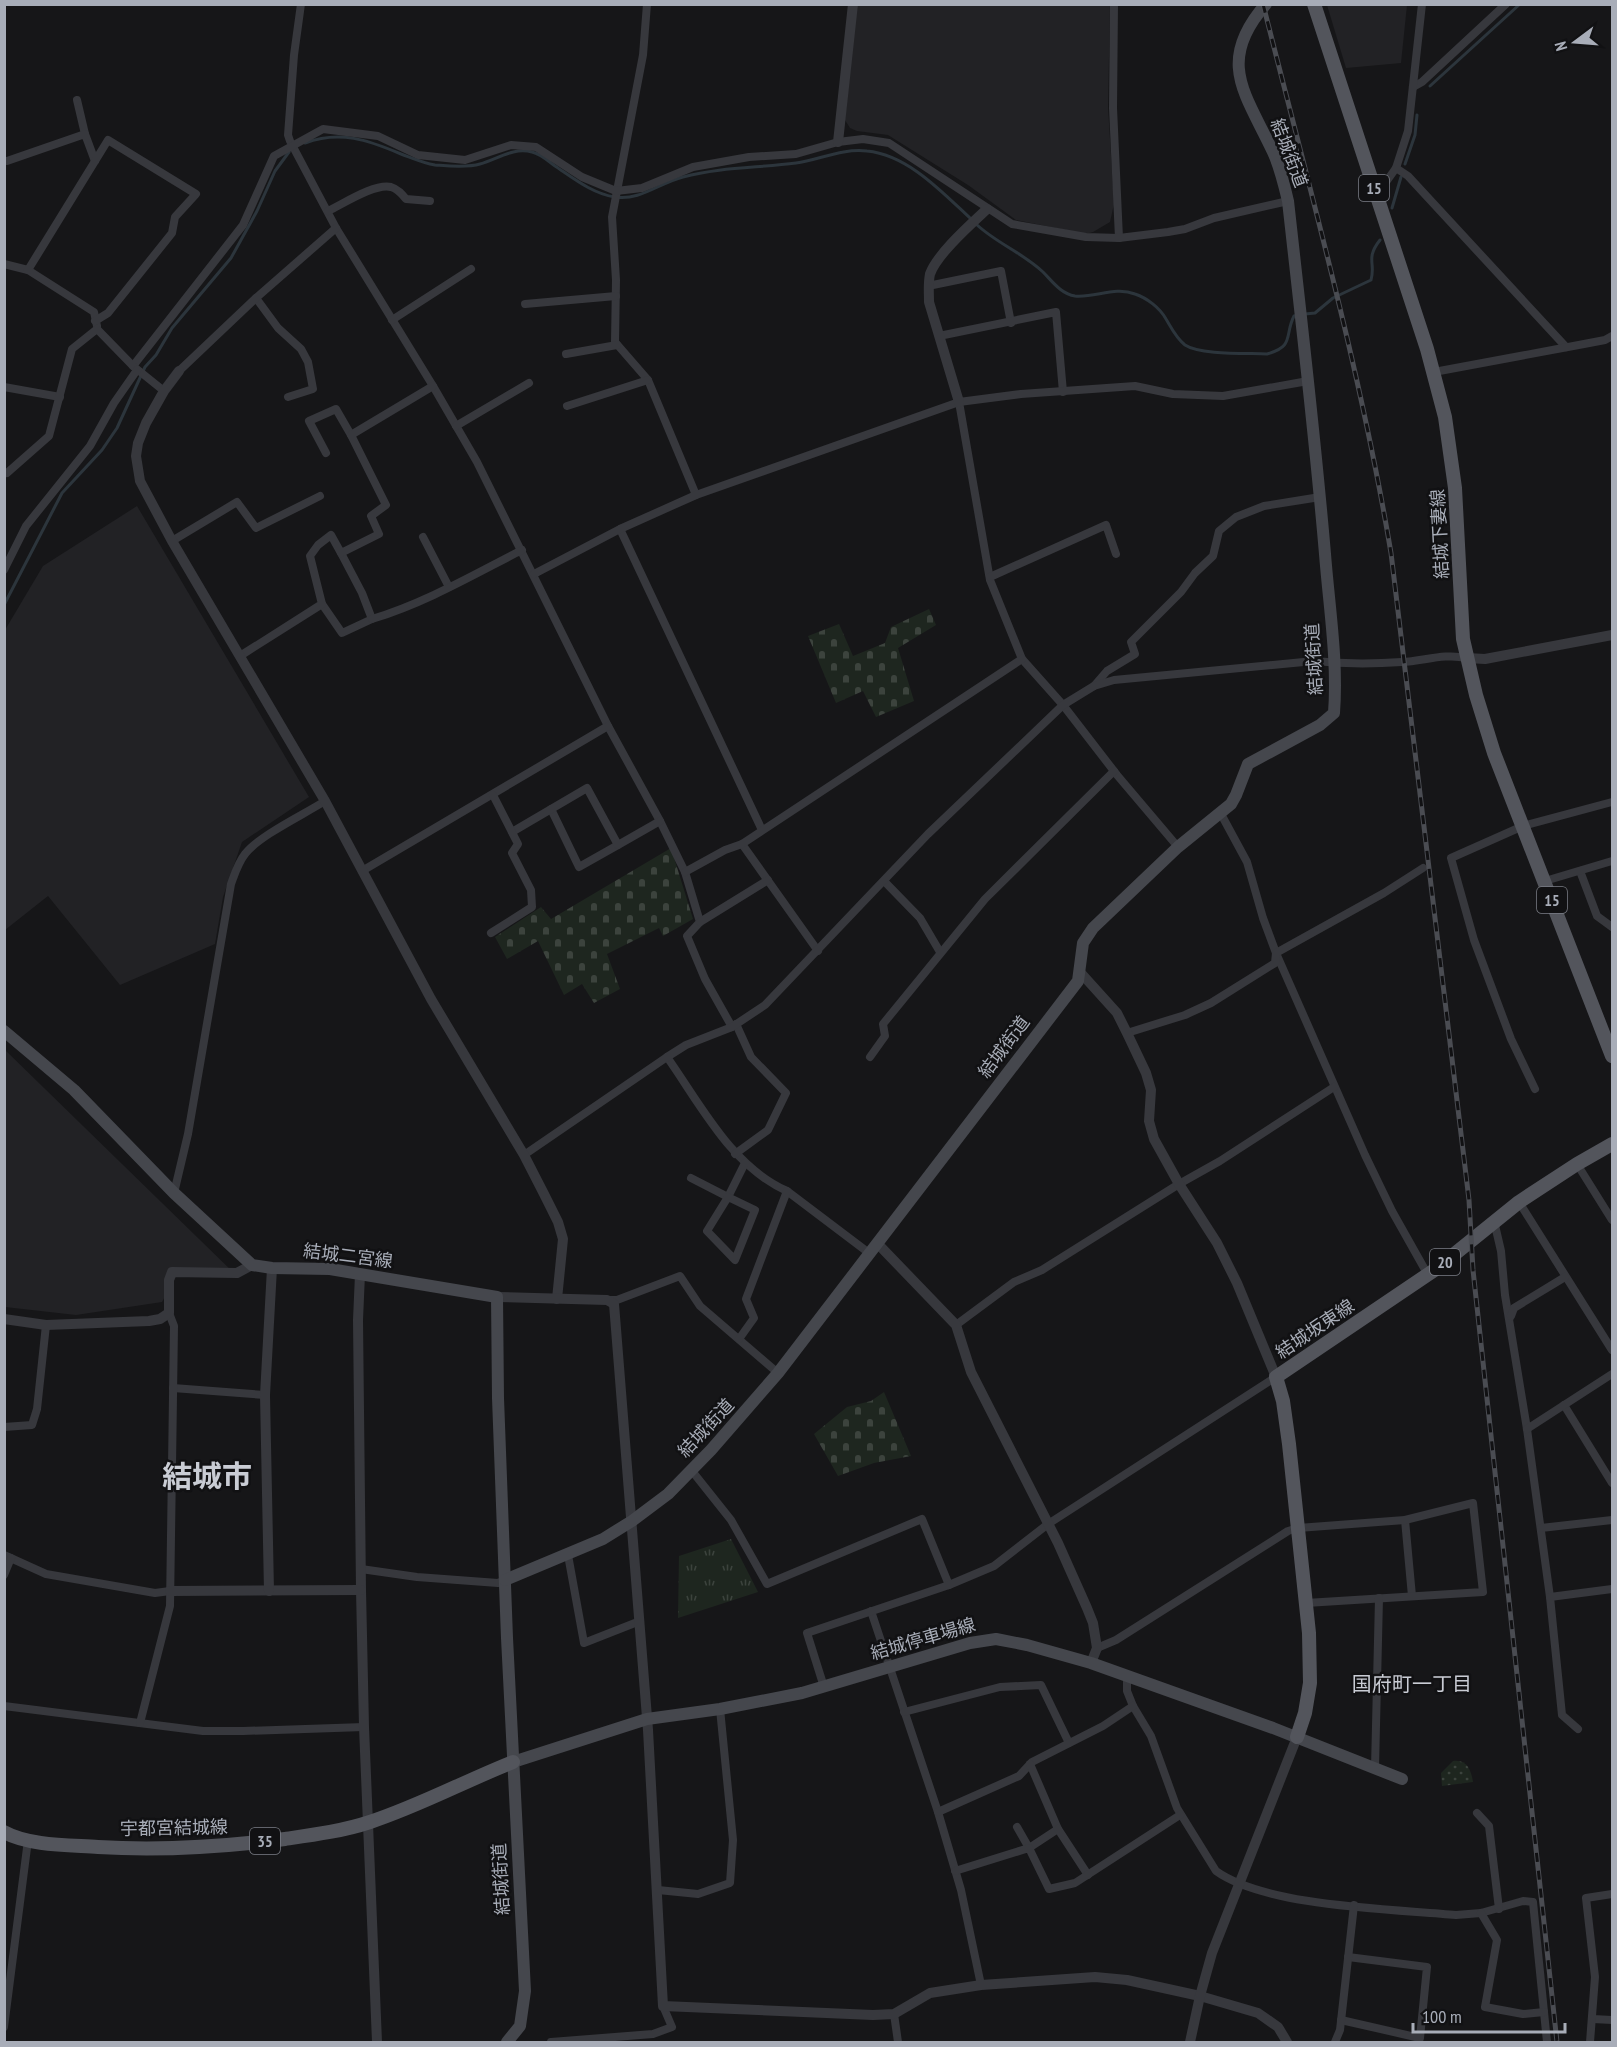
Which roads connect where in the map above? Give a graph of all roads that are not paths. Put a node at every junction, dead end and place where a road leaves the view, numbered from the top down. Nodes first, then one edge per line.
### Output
1 (301, 4) edge
2 (647, 4) edge
3 (853, 4) edge
4 (1114, 4) edge
5 (1266, 4) edge
6 (1314, 4) edge
7 (1422, 4) edge
8 (1506, 4) edge
9 (1413, 87) junction
10 (77, 100) dead end
11 (86, 134) junction
12 (838, 142) junction
13 (292, 146) junction
14 (7, 161) dead end
15 (95, 161) junction
16 (1396, 168) junction
17 (1374, 188) junction
18 (616, 191) junction
19 (429, 201) dead end
20 (1288, 201) junction
21 (987, 209) junction
22 (328, 211) junction
23 (336, 228) junction
24 (1119, 238) junction
25 (4, 264) edge
26 (27, 270) junction
27 (471, 270) dead end
28 (928, 286) junction
29 (616, 296) junction
30 (256, 298) junction
31 (525, 304) dead end
32 (392, 320) junction
33 (1011, 323) junction
34 (96, 325) junction
35 (939, 336) junction
36 (1612, 336) edge
37 (617, 345) junction
38 (1566, 347) junction
39 (566, 354) dead end
40 (135, 368) junction
41 (179, 371) joint
42 (1434, 372) junction
43 (648, 380) junction
44 (1308, 381) junction
45 (529, 383) dead end
46 (433, 386) junction
47 (4, 387) edge
48 (164, 391) junction
49 (1063, 392) junction
50 (60, 397) junction
51 (288, 397) dead end
52 (959, 402) junction
53 (567, 406) dead end
54 (456, 426) junction
55 (351, 435) junction
56 (326, 453) dead end
57 (7, 473) dead end
58 (696, 495) junction
59 (320, 496) dead end
60 (1320, 497) junction
61 (620, 529) junction
62 (423, 537) dead end
63 (172, 541) junction
64 (522, 550) junction
65 (341, 553) junction
66 (1116, 554) dead end
67 (4, 570) edge
68 (534, 574) junction
69 (990, 577) junction
70 (449, 587) junction
71 (322, 604) junction
72 (372, 619) junction
73 (1612, 635) edge
74 (240, 656) junction
75 (1467, 657) junction
76 (1022, 659) junction
77 (1334, 663) junction
78 (1094, 686) junction
79 (1064, 705) junction
80 (608, 726) junction
81 (1114, 771) junction
82 (493, 795) junction
83 (325, 801) junction
84 (1612, 802) edge
85 (551, 809) junction
86 (1221, 814) junction
87 (660, 821) junction
88 (1523, 826) junction
89 (762, 830) junction
90 (512, 832) junction
91 (742, 844) junction
92 (618, 845) junction
93 (1178, 847) junction
94 (1612, 861) edge
95 (1423, 868) dead end
96 (1581, 870) junction
97 (362, 871) junction
98 (685, 873) junction
99 (768, 880) junction
100 (884, 880) junction
101 (1545, 881) junction
102 (700, 922) junction
103 (1612, 927) edge
104 (491, 933) dead end
105 (818, 951) junction
106 (940, 952) junction
107 (1276, 953) junction
108 (1080, 972) junction
109 (734, 1026) junction
110 (4, 1030) edge
111 (1127, 1033) junction
112 (1612, 1056) edge
113 (667, 1057) junction
114 (870, 1057) dead end
115 (1334, 1087) junction
116 (1535, 1089) dead end
117 (1612, 1144) edge
118 (735, 1154) junction
119 (524, 1155) junction
120 (745, 1163) junction
121 (1577, 1164) junction
122 (690, 1178) dead end
123 (1179, 1184) junction
124 (787, 1191) junction
125 (174, 1193) junction
126 (728, 1197) junction
127 (1519, 1202) junction
128 (1612, 1220) edge
129 (1494, 1221) junction
130 (873, 1248) junction
131 (252, 1265) junction
132 (272, 1268) junction
133 (360, 1274) junction
134 (1428, 1275) junction
135 (1565, 1277) junction
136 (497, 1298) junction
137 (557, 1299) junction
138 (610, 1300) junction
139 (169, 1313) junction
140 (1510, 1317) junction
141 (4, 1319) edge
142 (46, 1325) junction
143 (956, 1325) junction
144 (739, 1339) junction
145 (1612, 1350) edge
146 (778, 1373) junction
147 (1612, 1374) edge
148 (1275, 1377) junction
149 (173, 1388) junction
150 (265, 1395) junction
151 (1564, 1405) junction
152 (4, 1427) edge
153 (1527, 1429) junction
154 (692, 1471) junction
155 (1612, 1483) edge
156 (1406, 1520) junction
157 (1612, 1520) edge
158 (632, 1521) junction
159 (1048, 1524) junction
160 (1298, 1528) junction
161 (1541, 1528) junction
162 (568, 1555) junction
163 (8, 1556) edge
164 (362, 1569) junction
165 (4, 1575) edge
166 (505, 1580) junction
167 (949, 1585) junction
168 (1612, 1589) edge
169 (361, 1590) junction
170 (171, 1591) junction
171 (269, 1591) junction
172 (1412, 1596) junction
173 (1379, 1598) junction
174 (1550, 1598) junction
175 (1306, 1603) junction
176 (871, 1611) junction
177 (640, 1621) junction
178 (1097, 1648) junction
179 (1091, 1663) junction
180 (889, 1667) junction
181 (1127, 1676) junction
182 (824, 1687) junction
183 (4, 1706) edge
184 (1133, 1706) junction
185 (720, 1709) junction
186 (904, 1712) junction
187 (647, 1719) junction
188 (140, 1723) junction
189 (364, 1727) junction
190 (1578, 1729) dead end
191 (1298, 1737) junction
192 (1069, 1743) junction
193 (513, 1762) junction
194 (1030, 1764) junction
195 (1375, 1768) junction
196 (1402, 1779) dead end
197 (938, 1812) junction
198 (1477, 1814) dead end
199 (1180, 1815) junction
200 (369, 1822) junction
201 (1017, 1827) dead end
202 (1059, 1829) junction
203 (4, 1832) edge
204 (28, 1840) junction
205 (1029, 1848) junction
206 (956, 1871) junction
207 (1088, 1875) junction
208 (1240, 1883) junction
209 (658, 1890) junction
210 (1612, 1894) edge
211 (1354, 1905) junction
212 (1499, 1909) junction
213 (1480, 1913) junction
214 (1348, 1957) junction
215 (981, 1985) junction
216 (1200, 1996) junction
217 (663, 2006) junction
218 (1544, 2012) junction
219 (894, 2014) junction
220 (1593, 2019) junction
221 (1341, 2020) junction
222 (1612, 2020) edge
223 (4, 2027) edge
224 (377, 2043) edge
225 (507, 2043) edge
226 (551, 2043) edge
227 (898, 2043) edge
228 (1190, 2043) edge
229 (1287, 2043) edge
230 (1335, 2043) edge
231 (1547, 2043) edge
232 (1590, 2043) edge

1 - 13 street
2 - 18 street
3 - 12 street
4 - 24 street
5 - 20 main road, 結城街道
6 - 17 main road, 結城下妻線 / 15
7 - 9 street
8 - 9 street
9 - 16 street
10 - 11 street
11 - 14 street
11 - 15 street
12 - 18 street
12 - 21 street
13 - 18 street
13 - 22 street
13 - 40 street
15 - 26 street
15 - 34 street
16 - 17 street
16 - 38 street
17 - 42 main road, 結城下妻線 / 15
18 - 29 street
19 - 22 street
20 - 24 street
20 - 44 main road, 結城街道
21 - 24 street
21 - 28 street
22 - 23 street
23 - 30 street
23 - 32 street
25 - 26 street
26 - 34 street
27 - 32 street
28 - 33 street
28 - 35 street
29 - 31 street
29 - 37 street
30 - 41 street
30 - 51 street
32 - 46 street
33 - 35 street
33 - 49 street
34 - 40 street
34 - 50 street
35 - 52 street
36 - 38 street
37 - 39 street
37 - 43 street
38 - 42 street
40 - 48 street
40 - 67 street
41 - 48 street
42 - 75 main road, 結城下妻線 / 15
43 - 53 street
43 - 58 street
44 - 49 street
44 - 60 main road, 結城街道
45 - 54 street
46 - 54 street
46 - 55 street
47 - 50 street
48 - 63 street
49 - 52 street
50 - 57 street
52 - 58 street
52 - 69 street
54 - 64 street
55 - 56 street
55 - 65 street
58 - 61 street
59 - 63 street
60 - 77 main road, 結城街道
60 - 78 street
61 - 68 street
61 - 89 street
62 - 70 street
63 - 74 street
64 - 68 street
64 - 70 street
65 - 71 street
65 - 72 street
66 - 69 street
68 - 80 street
69 - 76 street
70 - 72 street
71 - 72 street
71 - 74 street
73 - 75 street
74 - 83 street
75 - 77 street
75 - 88 main road, 結城下妻線 / 15
76 - 79 street
76 - 89 street
77 - 78 street
77 - 86 main road, 結城街道
78 - 79 street
79 - 81 street
79 - 100 street
80 - 82 street
80 - 87 street
81 - 93 street
81 - 106 street
82 - 90 street
82 - 97 street
83 - 97 street
83 - 125 street
84 - 88 street
85 - 90 street
85 - 92 street
85 - 92 street
86 - 93 main road, 結城街道
86 - 107 street
87 - 92 street
87 - 98 street
88 - 101 main road, 結城下妻線 / 15
88 - 116 street
89 - 91 street
90 - 104 street
91 - 98 street
91 - 99 street
93 - 108 main road, 結城街道
94 - 96 street
95 - 107 street
96 - 101 street
96 - 103 street
97 - 119 street
98 - 102 street
99 - 102 street
99 - 105 street
100 - 105 street
100 - 106 street
101 - 112 main road, 結城下妻線 / 15
102 - 109 street
105 - 109 street
106 - 114 street
107 - 111 street
107 - 115 street
108 - 111 street
108 - 130 main road, 結城街道
109 - 113 street
109 - 118 street
110 - 125 main road
111 - 123 street
113 - 118 street
113 - 119 street
115 - 123 street
115 - 134 street
117 - 121 main road, 結城坂東線 / 20
118 - 120 street
119 - 137 street
120 - 124 street
120 - 126 street
121 - 127 main road, 結城坂東線 / 20
121 - 128 street
122 - 126 street
123 - 143 street
123 - 148 street
124 - 130 street
124 - 144 street
125 - 131 main road
126 - 126 street
127 - 129 main road, 結城坂東線 / 20
127 - 135 street
129 - 134 main road, 結城坂東線 / 20
129 - 140 street
130 - 143 street
130 - 146 main road, 結城街道
131 - 132 main road, 結城二宮線
131 - 139 street
132 - 133 main road, 結城二宮線
132 - 150 street
133 - 136 main road, 結城二宮線
133 - 164 street
134 - 148 main road, 結城坂東線 / 20
135 - 140 street
135 - 145 street
136 - 137 street
136 - 166 main road
137 - 138 street
138 - 144 street
138 - 158 street
139 - 142 street
139 - 149 street
140 - 153 street
141 - 142 street
142 - 152 street
143 - 159 street
144 - 146 street
146 - 154 main road, 結城街道
147 - 151 street
148 - 159 street
148 - 160 main road, 結城坂東線
149 - 150 street
149 - 170 street
150 - 171 street
151 - 153 street
151 - 155 street
153 - 161 street
154 - 158 main road, 結城街道
154 - 167 street
156 - 160 street
156 - 172 street
156 - 172 street
157 - 161 street
158 - 162 main road, 結城街道
158 - 177 street
159 - 167 street
159 - 178 street
160 - 175 main road, 結城坂東線
160 - 178 street
161 - 174 street
162 - 166 main road, 結城街道
162 - 177 street
163 - 165 street
163 - 170 street
164 - 166 street
164 - 169 street
166 - 193 main road, 結城街道
167 - 176 street
168 - 174 street
169 - 171 street
169 - 189 street
170 - 171 street
170 - 188 street
172 - 173 street
173 - 175 street
173 - 195 street
174 - 190 street
175 - 191 main road, 結城坂東線
176 - 180 street
176 - 182 street
177 - 187 street
178 - 179 street
179 - 180 main road, 結城停車場線
179 - 181 main road, 結城停車場線
180 - 182 main road, 結城停車場線
180 - 186 street
181 - 184 street
181 - 191 main road, 結城停車場線
182 - 185 main road, 結城停車場線
183 - 188 street
184 - 192 street
184 - 199 street
185 - 187 main road, 結城停車場線
185 - 209 street
186 - 192 street
186 - 197 street
187 - 193 main road, 結城停車場線
187 - 209 street
188 - 189 street
189 - 200 street
191 - 195 main road, 結城停車場線
191 - 208 street
192 - 194 street
193 - 200 main road, 宇都宮結城線 / 35
193 - 225 main road, 結城街道
194 - 197 street
194 - 202 street
195 - 196 main road, 結城停車場線
197 - 206 street
198 - 212 street
199 - 207 street
199 - 208 street
200 - 204 main road, 宇都宮結城線 / 35
200 - 224 street
201 - 205 street
202 - 205 street
202 - 207 street
203 - 204 main road, 宇都宮結城線 / 35
204 - 223 street
205 - 206 street
205 - 207 street
206 - 215 street
208 - 211 street
208 - 216 street
209 - 217 street
210 - 220 street
211 - 213 street
211 - 214 street
212 - 213 street
212 - 218 street
213 - 218 street
214 - 221 street
214 - 221 street
215 - 216 street
215 - 219 street
216 - 228 street
216 - 229 street
217 - 219 street
217 - 226 street
218 - 231 street
219 - 227 street
220 - 222 street
220 - 232 street
221 - 230 street

